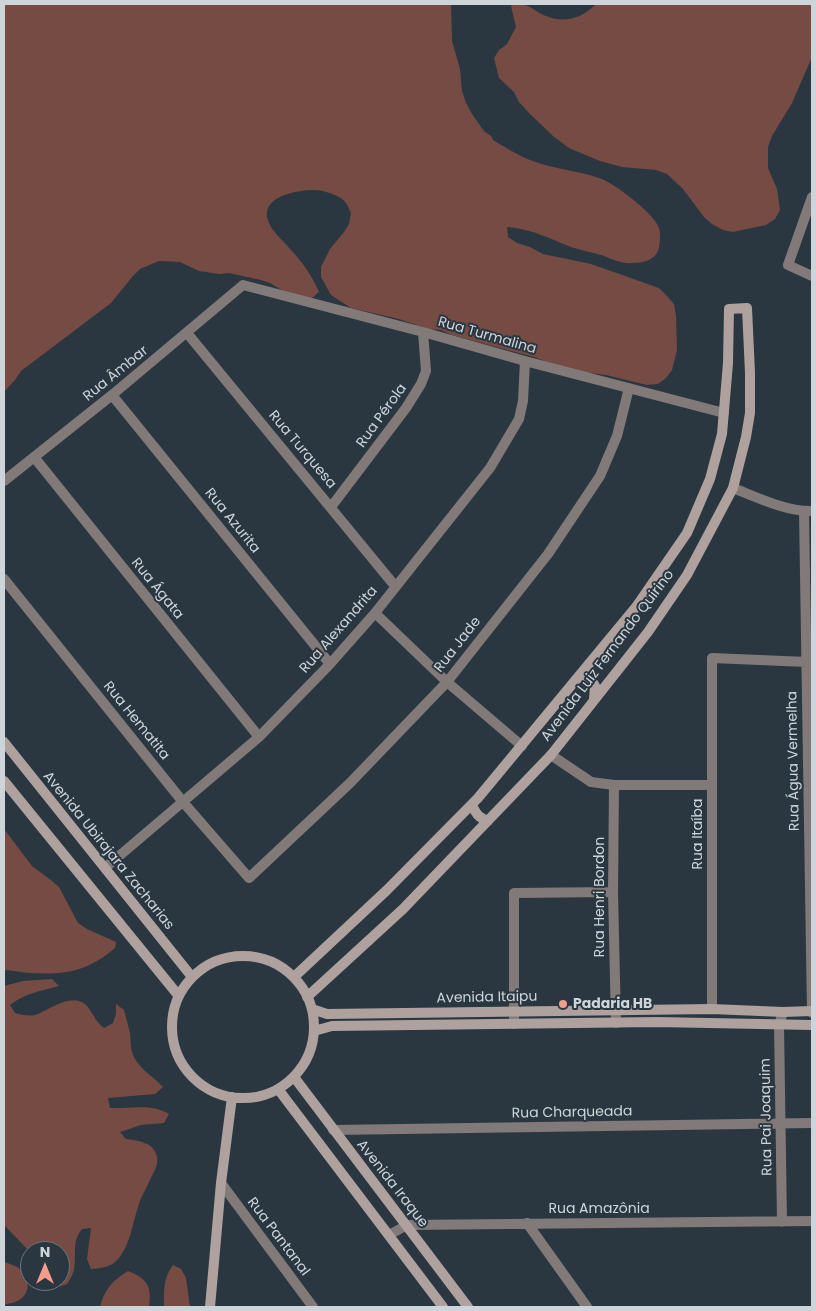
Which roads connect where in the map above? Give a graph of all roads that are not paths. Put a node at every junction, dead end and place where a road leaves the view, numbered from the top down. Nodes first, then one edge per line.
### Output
1 (812, 197) edge
2 (812, 276) edge
3 (243, 285) joint
4 (423, 332) junction
5 (187, 333) junction
6 (525, 362) junction
7 (629, 388) junction
8 (112, 395) junction
9 (724, 413) junction
10 (34, 457) junction
11 (4, 480) edge
12 (733, 488) junction
13 (331, 507) junction
14 (808, 511) edge
15 (4, 580) edge
16 (395, 586) junction
17 (374, 613) junction
18 (807, 662) junction
19 (330, 664) junction
20 (578, 678) junction
21 (447, 682) junction
22 (593, 700) junction
23 (259, 737) junction
24 (4, 742) edge
25 (522, 746) junction
26 (551, 755) junction
27 (4, 781) edge
28 (614, 785) junction
29 (712, 785) junction
30 (183, 802) junction
31 (472, 805) junction
32 (488, 822) junction
33 (105, 868) junction
34 (249, 878) joint
35 (613, 892) junction
36 (192, 977) junction
37 (294, 977) junction
38 (178, 995) junction
39 (307, 997) junction
40 (312, 1009) junction
41 (615, 1010) junction
42 (712, 1010) junction
43 (514, 1011) junction
44 (783, 1012) junction
45 (812, 1012) edge
46 (616, 1023) junction
47 (514, 1024) junction
48 (779, 1025) junction
49 (812, 1025) edge
50 (314, 1031) junction
51 (294, 1077) junction
52 (278, 1089) junction
53 (232, 1097) junction
54 (812, 1123) edge
55 (781, 1124) junction
56 (333, 1130) junction
57 (221, 1183) junction
58 (812, 1221) edge
59 (782, 1222) junction
60 (527, 1224) junction
61 (407, 1225) junction
62 (389, 1235) junction
63 (210, 1307) edge
64 (313, 1307) edge
65 (443, 1307) edge
66 (468, 1307) edge
67 (587, 1307) edge

1 - 2 street
3 - 4 street, Rua Turmalina
3 - 5 street, Rua Âmbar
4 - 6 street, Rua Turmalina
4 - 13 street, Rua Pérola
5 - 8 street, Rua Âmbar
5 - 13 street, Rua Turquesa
6 - 7 street, Rua Turmalina
6 - 16 street, Rua Alexandrita
7 - 9 street, Rua Turmalina
7 - 21 street, Rua Jade
8 - 10 street, Rua Âmbar
8 - 19 street, Rua Azurita
9 - 12 street, Avenida Luiz Fernando Quirino
9 - 20 street, Avenida Luiz Fernando Quirino
10 - 11 street, Rua Âmbar
10 - 23 street, Rua Ágata
12 - 14 street
12 - 22 street, Avenida Luiz Fernando Quirino
13 - 16 street, Rua Turquesa
14 - 18 street, Rua Água Vermelha
15 - 30 street, Rua Hematita
16 - 17 street, Rua Alexandrita
17 - 19 street, Rua Alexandrita
17 - 21 street
18 - 29 street, Rua Itaíba
18 - 45 street, Rua Água Vermelha
19 - 23 street, Rua Alexandrita
20 - 22 street
20 - 25 street, Avenida Luiz Fernando Quirino
21 - 25 street
21 - 34 street, Rua Jade
22 - 26 street, Avenida Luiz Fernando Quirino
23 - 30 street, Rua Alexandrita
24 - 33 street, Avenida Ubirajara Zacharias
25 - 31 street, Avenida Luiz Fernando Quirino
26 - 28 street
26 - 32 street, Avenida Luiz Fernando Quirino
27 - 38 street
28 - 29 street
28 - 35 street, Rua Henri Bordon
29 - 42 street, Rua Itaíba
30 - 33 street, Rua Alexandrita
30 - 34 street, Rua Hematita
31 - 32 street
31 - 37 street, Avenida Luiz Fernando Quirino
32 - 39 street, Avenida Luiz Fernando Quirino
33 - 36 street, Avenida Ubirajara Zacharias
35 - 41 street, Rua Henri Bordon
35 - 43 street
36 - 37 street
36 - 38 street
37 - 39 street
38 - 53 street
39 - 40 street
40 - 43 street, Avenida Itaipu
40 - 50 street
41 - 42 street, Avenida Itaipu
41 - 43 street, Avenida Itaipu
41 - 46 street, Rua Henri Bordon
42 - 44 street, Avenida Itaipu
43 - 47 street
44 - 45 street, Avenida Itaipu
44 - 48 street, Rua Pai Joaquim
46 - 47 street, Avenida Itaipu
46 - 48 street, Avenida Itaipu
47 - 50 street, Avenida Itaipu
48 - 49 street, Avenida Itaipu
48 - 55 street, Rua Pai Joaquim
50 - 51 street
51 - 52 street
51 - 56 street, Avenida Iraque
52 - 53 street
52 - 62 street
53 - 57 street
54 - 55 street, Rua Charqueada
55 - 56 street, Rua Charqueada
55 - 59 street, Rua Pai Joaquim
56 - 61 street, Avenida Iraque
57 - 63 street
57 - 64 street, Rua Pantanal
58 - 59 street, Rua Amazônia
59 - 60 street, Rua Amazônia
60 - 61 street, Rua Amazônia
60 - 67 street
61 - 62 street, Rua Amazônia
61 - 66 street, Avenida Iraque
62 - 65 street

